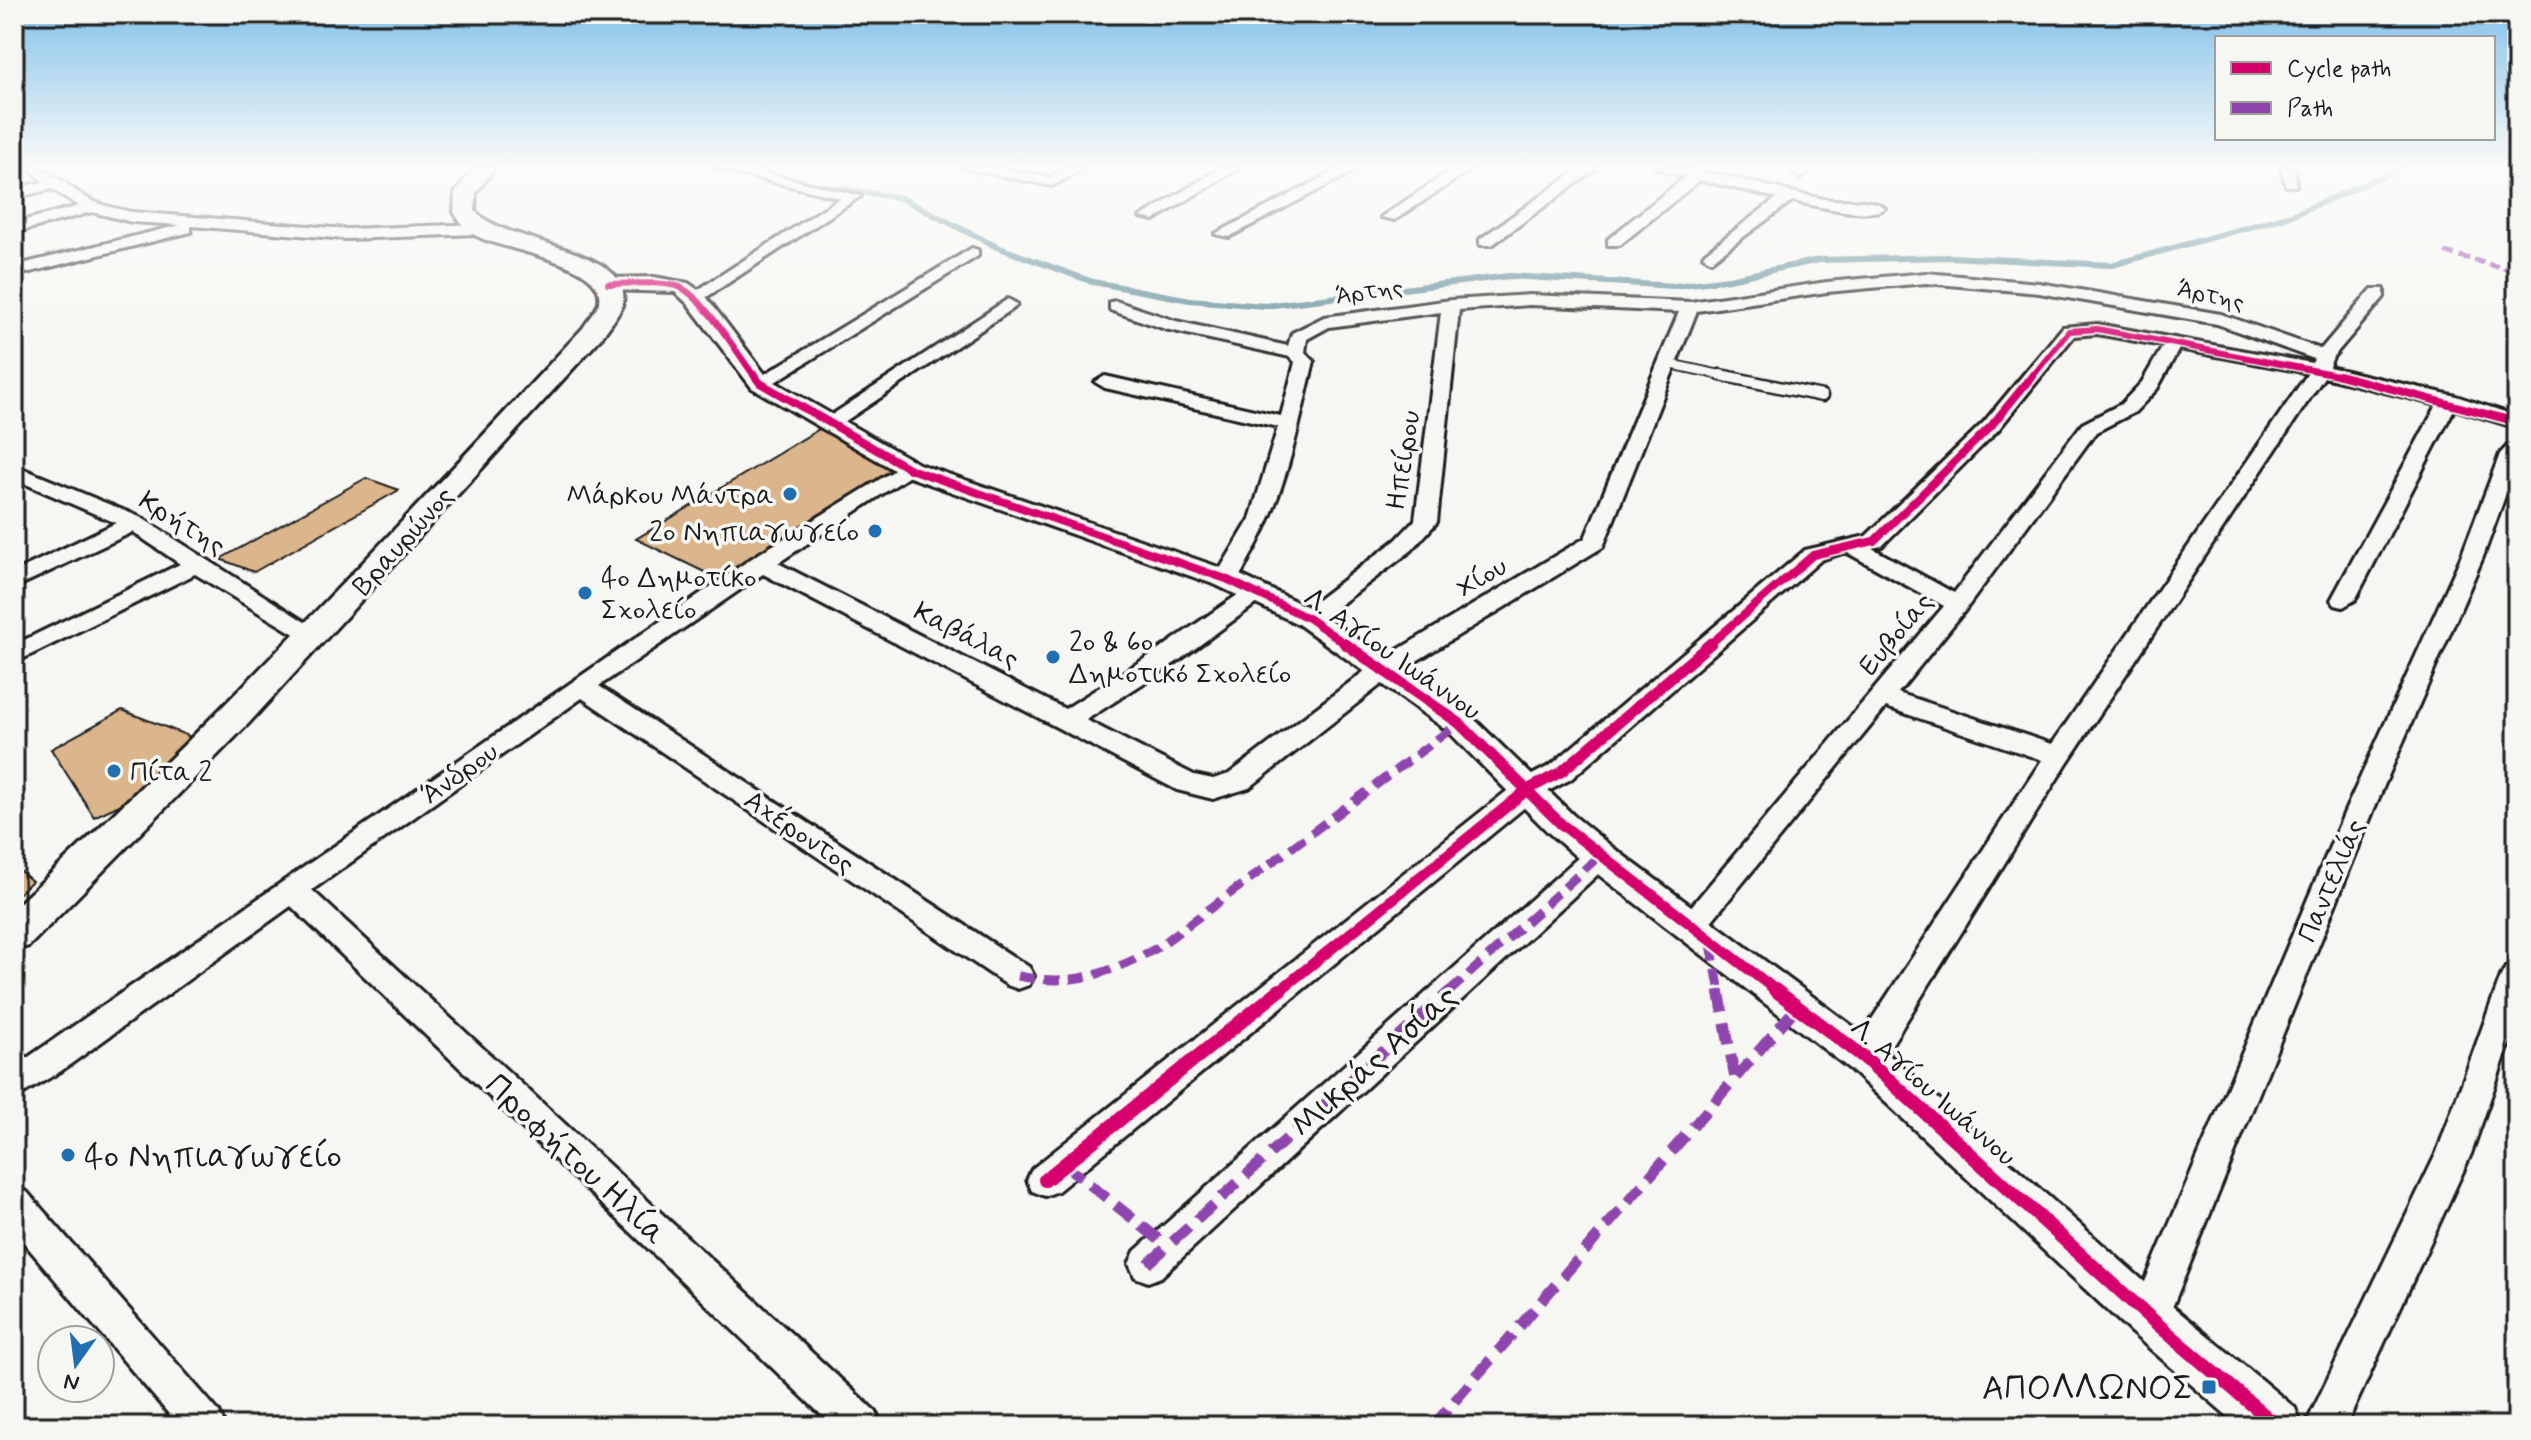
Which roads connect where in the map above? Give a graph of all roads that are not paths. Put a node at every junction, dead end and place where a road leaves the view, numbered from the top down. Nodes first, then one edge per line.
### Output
1 (157, 235) edge
2 (496, 235) edge
3 (793, 235) edge
4 (1496, 235) edge
5 (1622, 235) edge
6 (1738, 235) edge
7 (1486, 242) dead end
8 (1614, 242) dead end
9 (972, 253) dead end
10 (1711, 256) dead end
11 (14, 271) edge
12 (608, 284) junction
13 (2378, 293) dead end
14 (696, 299) junction
15 (1008, 304) dead end
16 (1451, 305) junction
17 (1116, 306) dead end
18 (1690, 307) junction
19 (2268, 338) junction
20 (2173, 344) junction
21 (1296, 353) junction
22 (2278, 362) junction
23 (1665, 363) junction
24 (2321, 364) junction
25 (1105, 382) dead end
26 (760, 383) junction
27 (1822, 396) dead end
28 (2449, 400) junction
29 (831, 422) junction
30 (2517, 422) edge
31 (1290, 424) junction
32 (2515, 452) edge
33 (910, 469) junction
34 (21, 480) edge
35 (134, 523) junction
36 (1853, 547) junction
37 (760, 563) junction
38 (196, 565) junction
39 (14, 581) edge
40 (1242, 586) junction
41 (2343, 600) dead end
42 (1958, 604) junction
43 (1308, 618) junction
44 (315, 636) junction
45 (14, 655) edge
46 (1383, 670) junction
47 (581, 686) junction
48 (1881, 696) junction
49 (1067, 720) junction
50 (2058, 756) junction
51 (1187, 783) joint
52 (1527, 790) junction
53 (1599, 856) junction
54 (292, 889) junction
55 (1689, 927) junction
56 (14, 934) edge
57 (1018, 976) dead end
58 (2517, 976) edge
59 (1865, 1058) junction
60 (14, 1085) edge
61 (1045, 1180) dead end
62 (14, 1204) edge
63 (1148, 1264) dead end
64 (2149, 1317) junction
65 (205, 1426) edge
66 (862, 1426) edge
67 (2277, 1426) edge
68 (2325, 1426) edge

1 - 11 street
2 - 12 main road
3 - 14 street
4 - 7 street
5 - 8 street
6 - 10 street
9 - 26 street
12 - 14 street, Λ. Αγίου Ιωάννου
12 - 44 main road, Βραυρώνος
13 - 24 street
14 - 26 street, Λ. Αγίου Ιωάννου
15 - 29 street
16 - 18 street, Άρτης
16 - 21 street, Άρτης
16 - 43 street, Ηπείρου
17 - 21 street
18 - 19 street, Άρτης
18 - 23 street, Χίου
19 - 22 street
19 - 24 street, Άρτης
20 - 22 street
20 - 36 street
20 - 42 street, Ευβοίας
21 - 31 street
22 - 24 street
23 - 27 lane
23 - 46 street, Χίου
24 - 28 street
24 - 50 street
25 - 31 street
26 - 29 street, Λ. Αγίου Ιωάννου
28 - 30 street
28 - 41 street
29 - 33 street, Λ. Αγίου Ιωάννου
31 - 40 street
32 - 64 street, Παντελιάς
33 - 37 street, Άνδρου
33 - 40 street, Λ. Αγίου Ιωάννου
34 - 35 street, Κρήτης
35 - 38 street, Κρήτης
35 - 39 street
36 - 42 street
36 - 52 street
37 - 47 street, Άνδρου
37 - 49 street, Καβάλας
38 - 44 street, Κρήτης
38 - 45 street
40 - 43 street, Λ. Αγίου Ιωάννου
40 - 49 street
42 - 48 street, Ευβοίας
43 - 46 street, Λ. Αγίου Ιωάννου
44 - 56 main road, Βραυρώνος
46 - 51 street, Χίου
46 - 52 street, Λ. Αγίου Ιωάννου
47 - 54 street, Άνδρου
47 - 57 street, Αχέροντος
48 - 50 street
48 - 55 street, Ευβοίας
49 - 51 street, Καβάλας
50 - 59 street
52 - 53 street, Λ. Αγίου Ιωάννου
52 - 61 street
53 - 55 street, Λ. Αγίου Ιωάννου
53 - 63 street, Μικράς Ασίας
54 - 60 street, Άνδρου
54 - 66 street, Προφήτου Ηλία
55 - 59 street, Λ. Αγίου Ιωάννου
58 - 68 street
59 - 64 street, Λ. Αγίου Ιωάννου
62 - 65 street
64 - 67 street, Λ. Αγίου Ιωάννου

